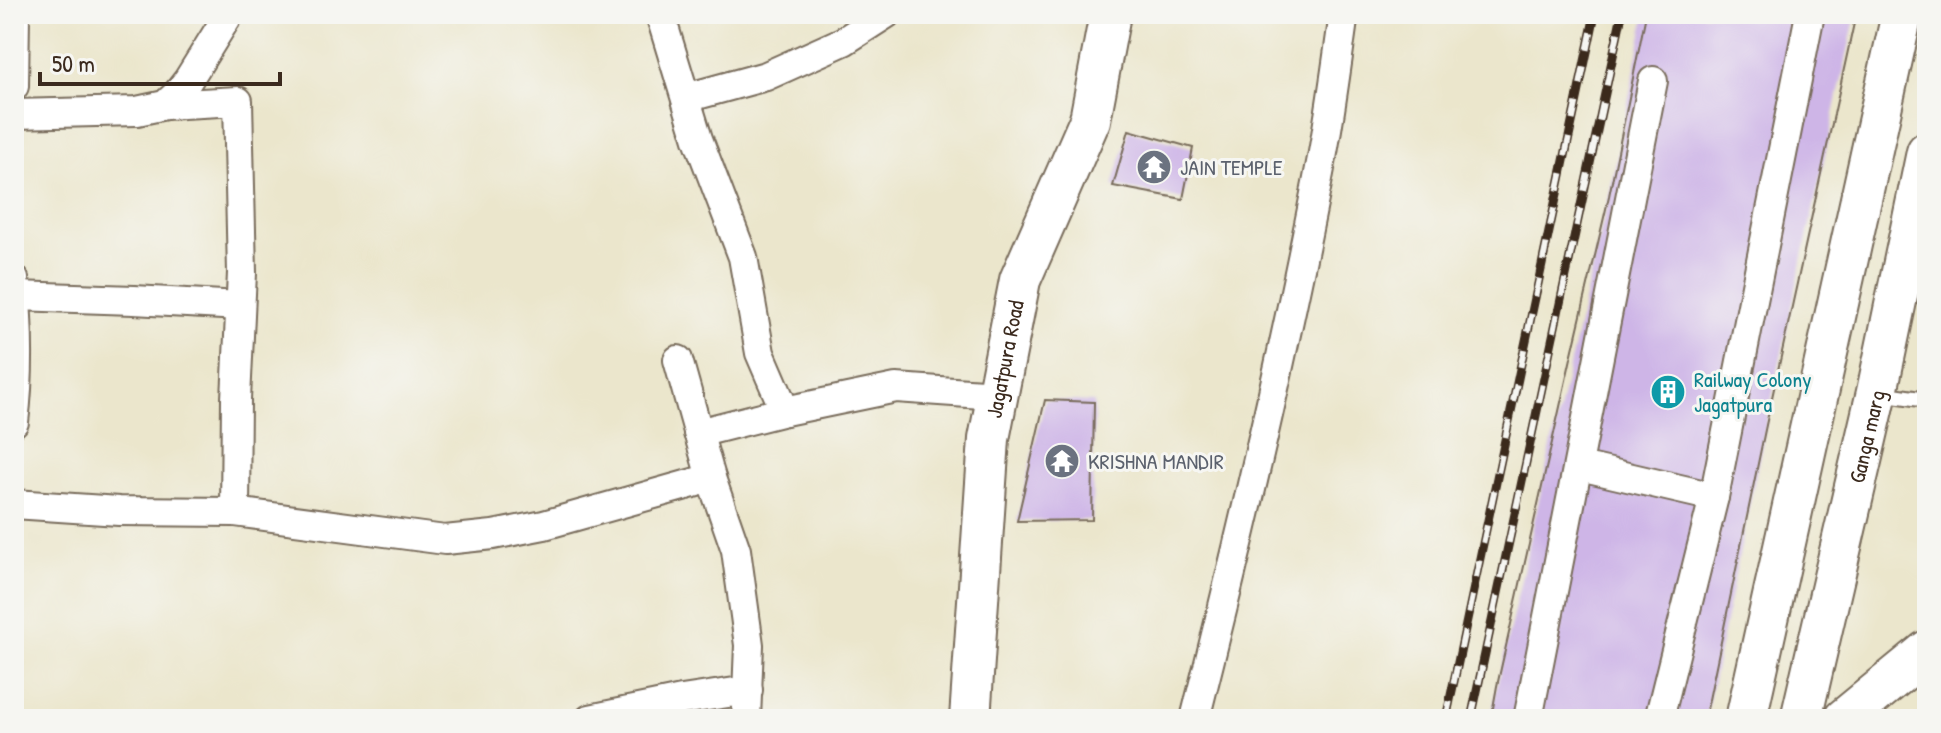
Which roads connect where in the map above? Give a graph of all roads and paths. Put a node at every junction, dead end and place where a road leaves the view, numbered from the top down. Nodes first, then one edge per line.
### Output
1 (15, 14) edge
2 (229, 14) edge
3 (660, 14) edge
4 (886, 14) edge
5 (1110, 14) edge
6 (1344, 14) edge
7 (1810, 14) edge
8 (1902, 14) edge
9 (1653, 81) dead end
10 (14, 86) edge
11 (686, 98) junction
12 (165, 105) junction
13 (14, 114) edge
14 (1927, 152) edge
15 (15, 287) edge
16 (240, 306) junction
17 (678, 360) dead end
18 (1877, 392) junction
19 (997, 395) junction
20 (1927, 400) edge
21 (15, 404) edge
22 (785, 411) junction
23 (698, 433) junction
24 (1593, 469) dead end
25 (711, 478) junction
26 (1714, 497) junction
27 (14, 504) edge
28 (235, 512) junction
29 (1927, 651) edge
30 (748, 690) junction
31 (590, 719) edge
32 (746, 719) edge
33 (970, 719) edge
34 (1195, 719) edge
35 (1528, 719) edge
36 (1659, 719) edge
37 (1746, 719) edge
38 (1801, 719) edge
39 (1844, 719) edge

1 - 10 street
2 - 12 street
3 - 11 street
4 - 11 street
5 - 19 main road, Jagatpura Road
6 - 34 street
7 - 26 street
8 - 37 main road
9 - 35 street
11 - 22 street
12 - 13 street
12 - 16 street
14 - 18 main road, Ganga marg
15 - 16 street
15 - 21 street
16 - 28 street
17 - 23 street
18 - 20 lane
18 - 38 main road, Ganga marg
19 - 22 street
19 - 33 main road, Jagatpura Road
22 - 23 street
23 - 25 street
24 - 26 street
25 - 28 street
25 - 30 street
26 - 36 street
27 - 28 street
29 - 39 main road
30 - 31 street
30 - 32 street

